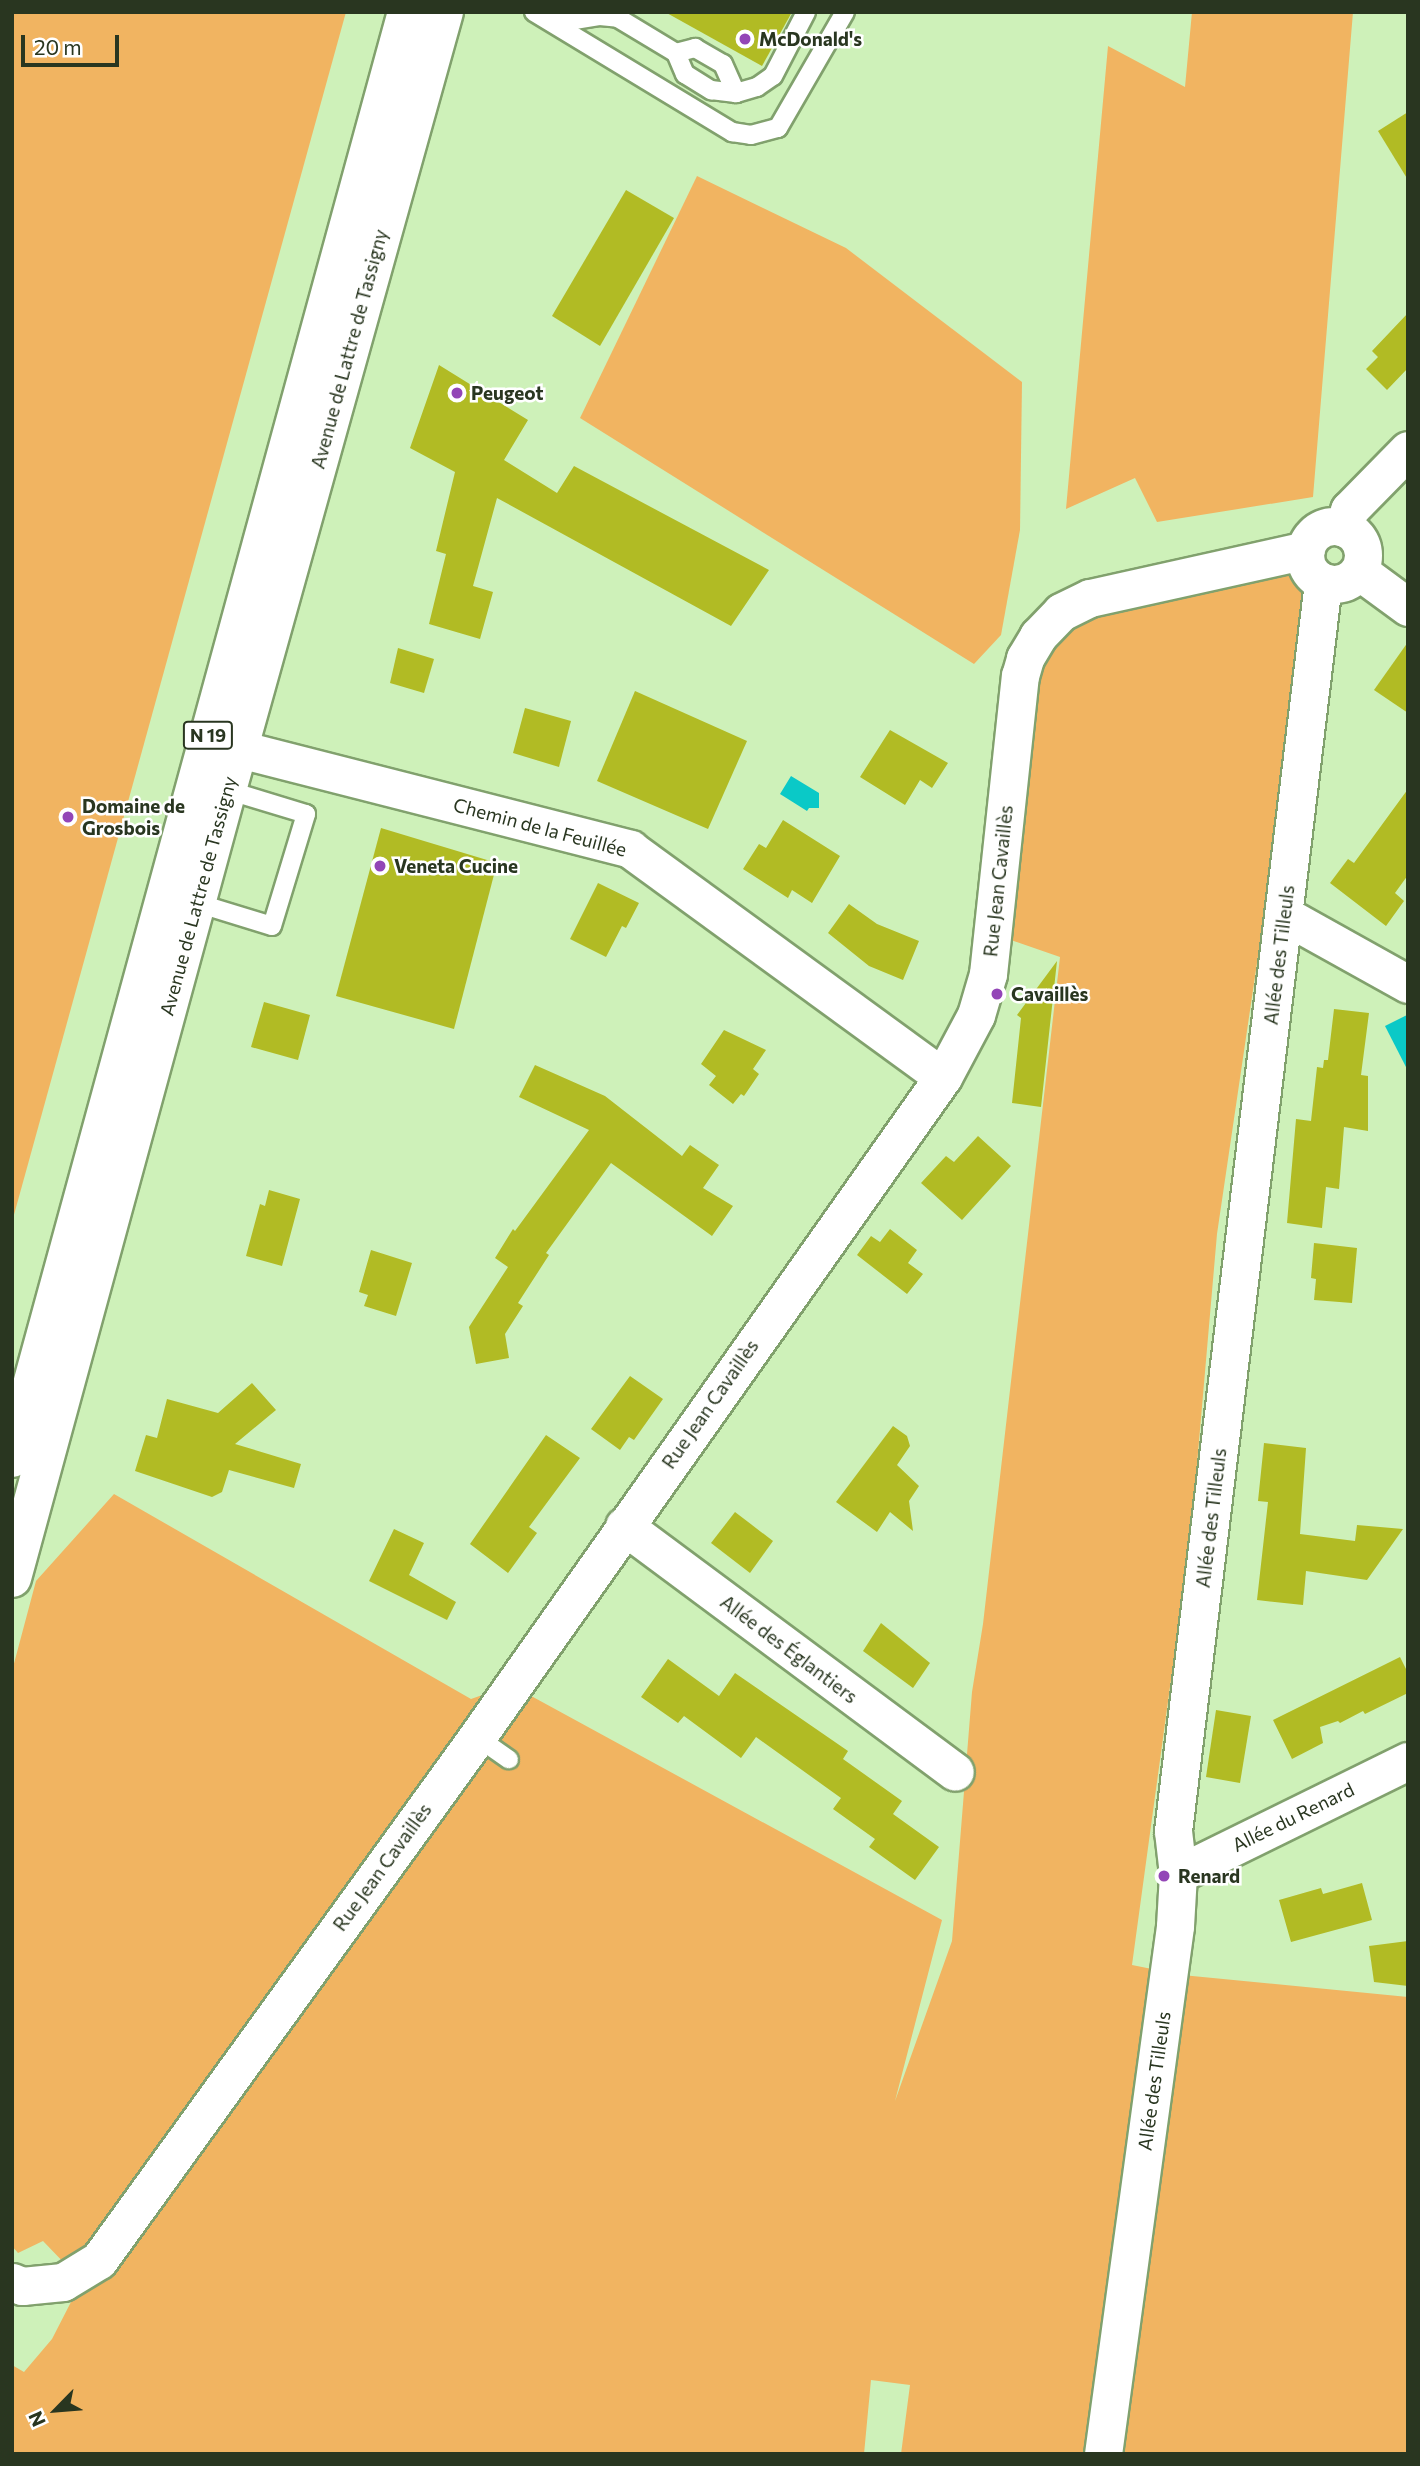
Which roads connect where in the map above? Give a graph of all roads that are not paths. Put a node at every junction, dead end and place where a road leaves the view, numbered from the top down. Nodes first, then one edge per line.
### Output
1 (534, 12) edge
2 (806, 12) edge
3 (845, 12) edge
4 (437, 13) edge
5 (556, 18) edge
6 (676, 53) junction
7 (736, 93) junction
8 (1408, 450) edge
9 (1344, 528) junction
10 (1306, 550) junction
11 (1359, 571) junction
12 (1323, 582) junction
13 (1408, 607) edge
14 (239, 748) junction
15 (227, 790) junction
16 (197, 903) junction
17 (1284, 915) junction
18 (1408, 984) edge
19 (943, 1077) junction
20 (12, 1458) edge
21 (624, 1526) junction
22 (12, 1578) edge
23 (477, 1737) junction
24 (509, 1759) dead end
25 (1408, 1761) edge
26 (955, 1772) dead end
27 (1178, 1874) junction
28 (12, 2282) edge
29 (1103, 2454) edge

1 - 5 lane
2 - 7 lane
3 - 5 lane
4 - 14 main road, Avenue de Lattre de Tassigny / N 19
4 - 20 main road, N 19
5 - 6 lane
6 - 7 lane
6 - 7 lane
8 - 9 street
9 - 10 street
9 - 11 street
10 - 12 street
10 - 19 street, Rue Jean Cavaillès
11 - 12 street
11 - 13 street
12 - 17 street, Allée des Tilleuls
14 - 15 main road, Avenue de Lattre de Tassigny / N 19
14 - 19 street, Chemin de la Feuillée
15 - 16 main road, Avenue de Lattre de Tassigny / N 19
15 - 16 lane
16 - 22 main road, Avenue de Lattre de Tassigny / N 19
17 - 18 street
17 - 27 street, Allée des Tilleuls
19 - 21 street, Rue Jean Cavaillès
21 - 23 street, Rue Jean Cavaillès
21 - 26 street, Allée des Églantiers
23 - 24 lane
23 - 28 street, Rue Jean Cavaillès
25 - 27 street, Allée du Renard
27 - 29 street, Allée des Tilleuls

